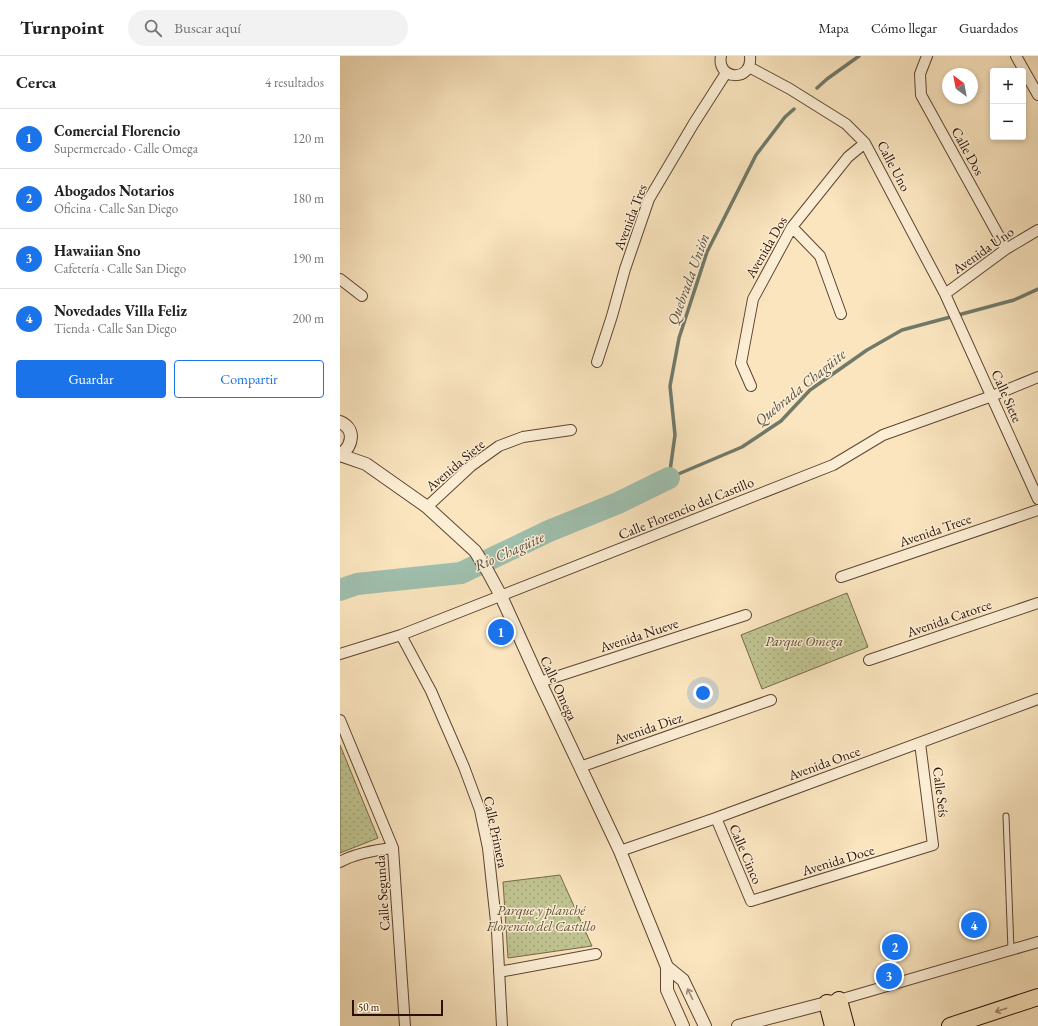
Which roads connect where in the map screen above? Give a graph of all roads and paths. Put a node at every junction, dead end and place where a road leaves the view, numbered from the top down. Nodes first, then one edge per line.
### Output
1 (722, 56) edge
2 (750, 56) edge
3 (1016, 56) edge
4 (926, 60) edge
5 (749, 67) junction
6 (726, 73) junction
7 (1038, 95) edge
8 (865, 143) junction
9 (792, 227) junction
10 (1038, 230) edge
11 (1006, 249) junction
12 (340, 280) edge
13 (945, 294) junction
14 (362, 296) dead end
15 (950, 305) joint
16 (841, 314) dead end
17 (597, 362) dead end
18 (1038, 378) edge
19 (751, 386) dead end
20 (992, 396) junction
21 (340, 422) edge
22 (571, 430) dead end
23 (351, 440) junction
24 (340, 455) edge
25 (366, 464) junction
26 (1038, 499) edge
27 (427, 507) junction
28 (1038, 510) edge
29 (841, 577) dead end
30 (501, 596) junction
31 (1038, 603) edge
32 (746, 615) dead end
33 (401, 635) junction
34 (340, 654) edge
35 (869, 660) dead end
36 (540, 682) junction
37 (1038, 699) edge
38 (771, 700) dead end
39 (340, 720) edge
40 (920, 742) junction
41 (580, 767) junction
42 (1006, 816) dead end
43 (716, 818) junction
44 (933, 845) joint
45 (393, 848) junction
46 (620, 851) junction
47 (340, 862) edge
48 (751, 901) joint
49 (1038, 942) edge
50 (1012, 950) junction
51 (596, 954) dead end
52 (667, 967) junction
53 (499, 972) junction
54 (1038, 998) edge
55 (833, 1001) junction
56 (405, 1026) edge
57 (502, 1026) edge
58 (683, 1026) edge
59 (705, 1026) edge
60 (738, 1026) edge
61 (833, 1026) edge
62 (846, 1026) edge
63 (950, 1026) edge

1 - 6 street
2 - 5 street
3 - 7 street
4 - 11 street, Calle Dos
5 - 6 street
5 - 8 street, Calle Uno
6 - 17 street, Avenida Tres
8 - 9 street, Avenida Dos
8 - 13 street, Calle Uno
9 - 16 street
9 - 19 street, Avenida Dos
10 - 11 street, Avenida Uno
11 - 13 street, Avenida Uno
12 - 14 street
13 - 15 street, Calle Uno
15 - 20 street, Calle Siete
18 - 20 street, Calle Florencio del Castillo
20 - 26 street, Calle Siete
20 - 30 street, Calle Florencio del Castillo
21 - 23 street, Calle Omega
22 - 27 street, Avenida Siete
23 - 24 street
23 - 25 street, Calle Omega
24 - 25 street, Calle Omega
25 - 27 street, Calle Omega
27 - 30 street, Calle Omega
28 - 29 street, Avenida Trece
30 - 33 street, Calle Florencio del Castillo
30 - 36 street, Calle Omega
31 - 35 street, Avenida Catorce
32 - 36 street, Avenida Nueve
33 - 34 street, Calle Florencio del Castillo
33 - 53 street, Calle Primera
36 - 41 street, Calle Omega
37 - 40 street, Avenida Once
38 - 41 street, Avenida Diez
39 - 45 street, Calle Segunda
40 - 43 street, Avenida Once
40 - 44 street, Calle Seís
41 - 46 street, Calle Omega
42 - 50 lane
43 - 46 street, Avenida Once
43 - 48 street, Calle Cinco
44 - 48 street, Avenida Doce
45 - 47 street
45 - 56 street, Calle Segunda
46 - 52 street, Calle Omega
49 - 50 street
50 - 55 street
51 - 53 street
52 - 58 street, Calle Omega
59 -> 52 street, Calle Omega
53 - 57 street, Calle Primera
54 -> 63 highway
55 - 60 street
55 - 61 highway
55 - 62 highway

